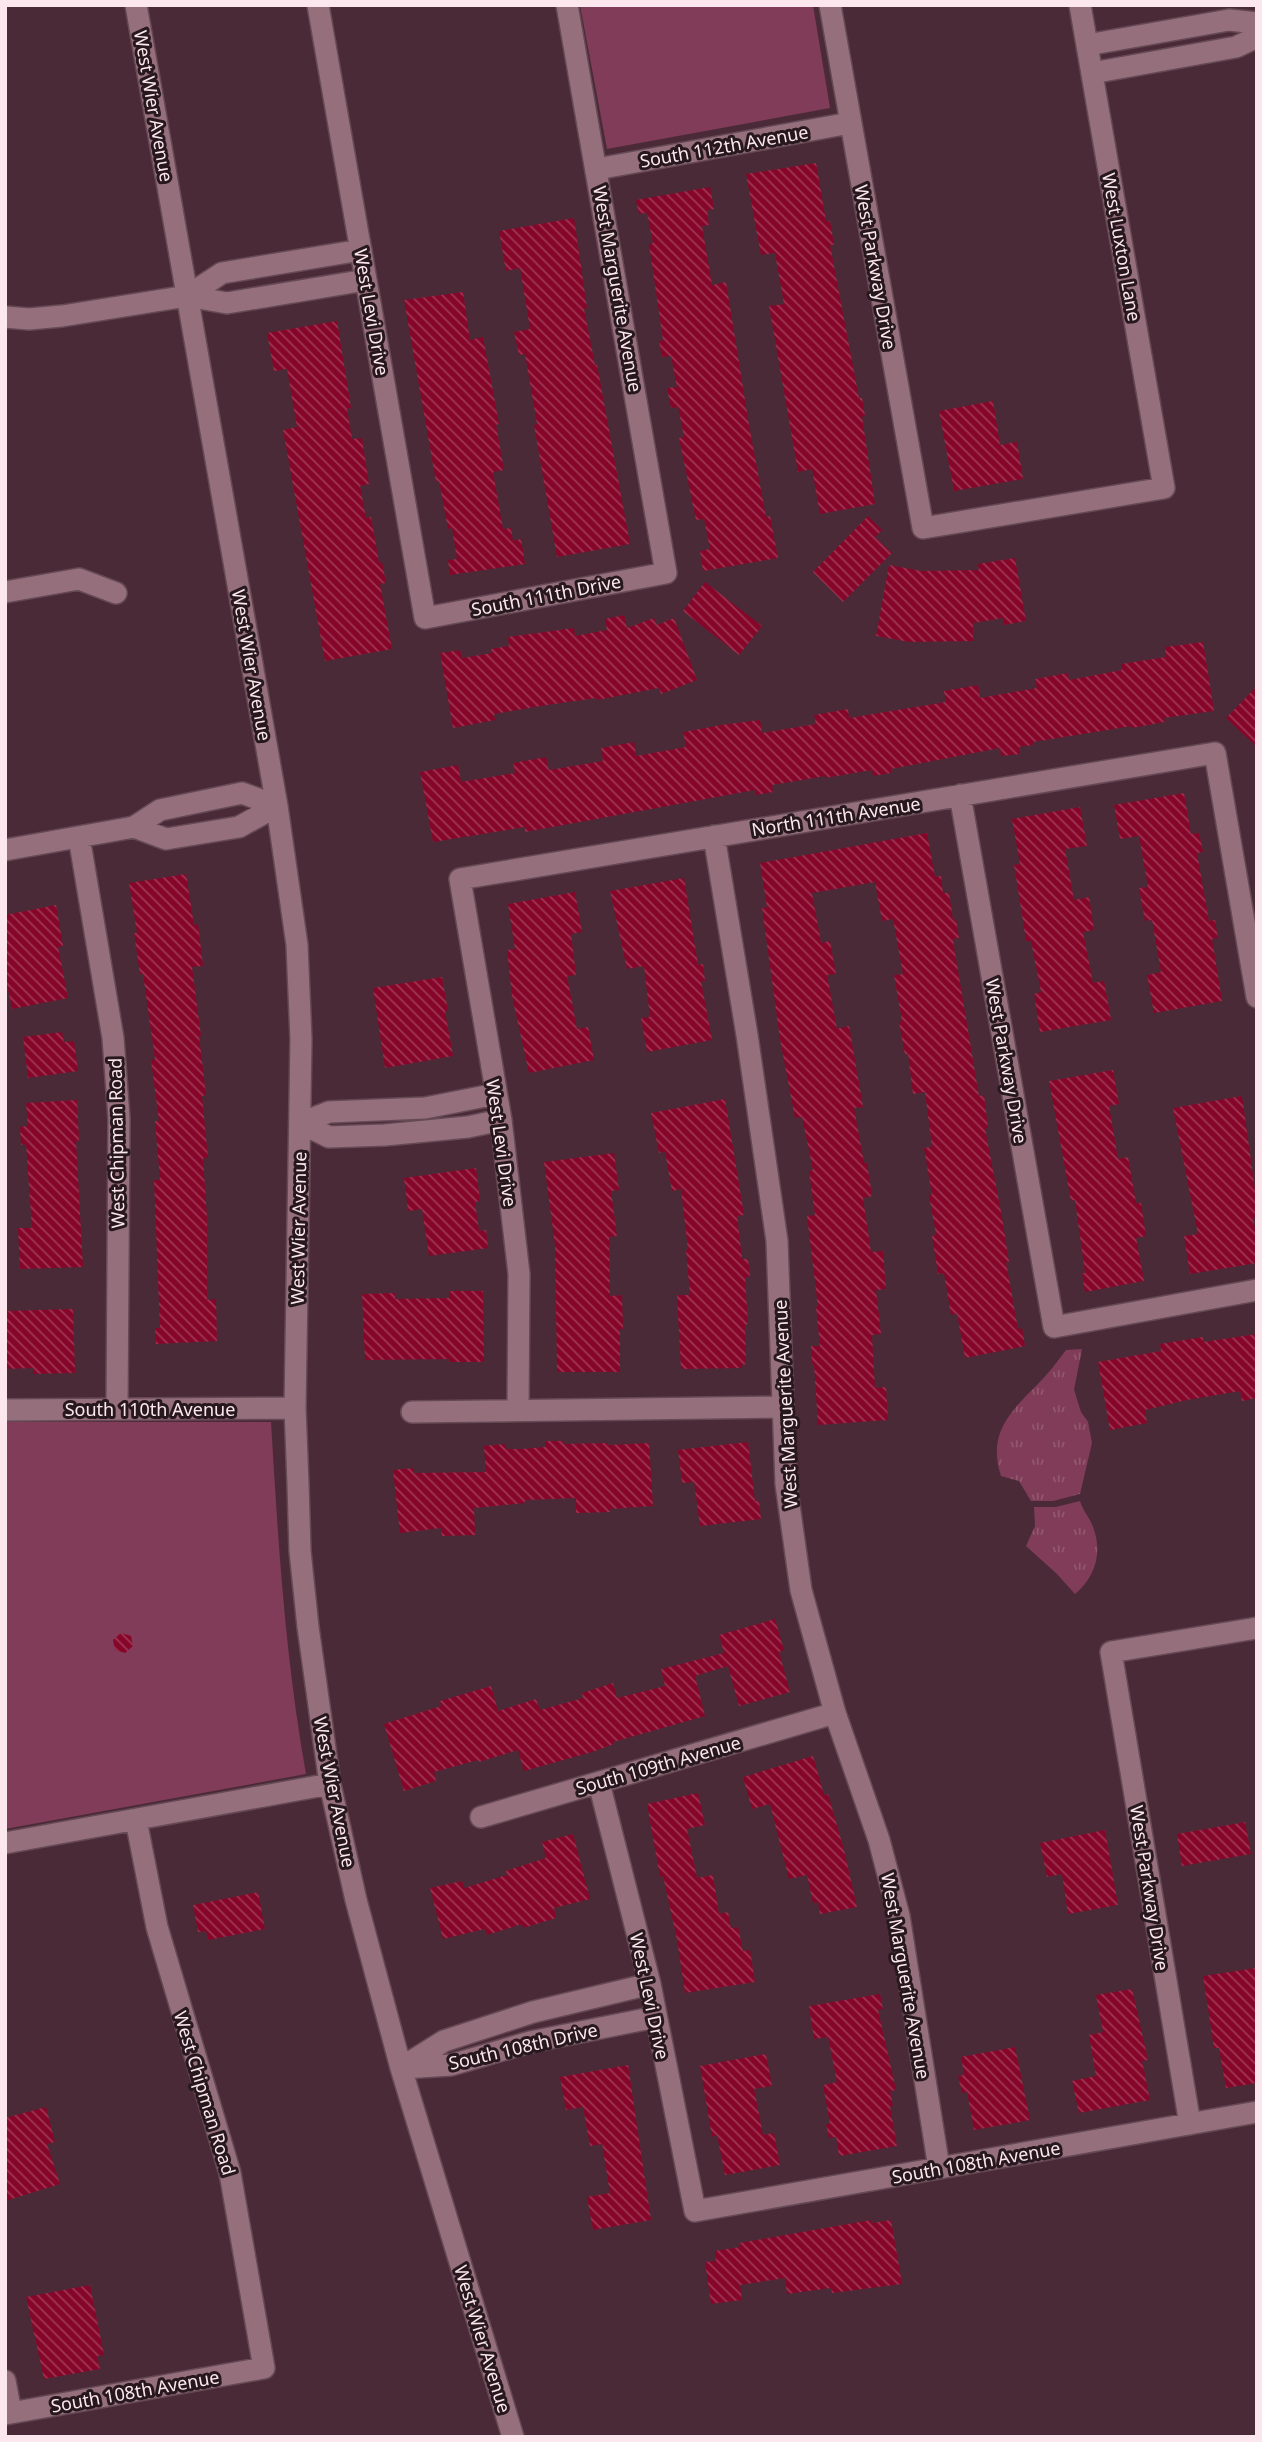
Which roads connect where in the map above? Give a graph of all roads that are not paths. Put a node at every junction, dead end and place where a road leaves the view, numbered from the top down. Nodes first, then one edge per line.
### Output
1 (136, 5) edge
2 (318, 5) edge
3 (567, 5) edge
4 (830, 5) edge
5 (1080, 5) edge
6 (1257, 23) edge
7 (1257, 37) edge
8 (1087, 44) junction
9 (1092, 73) junction
10 (850, 123) junction
11 (597, 169) junction
12 (361, 250) junction
13 (366, 280) junction
14 (187, 296) junction
15 (5, 317) edge
16 (923, 528) joint
17 (666, 573) joint
18 (5, 592) edge
19 (116, 593) dead end
20 (425, 618) joint
21 (960, 796) junction
22 (277, 806) junction
23 (134, 827) junction
24 (714, 836) junction
25 (79, 837) junction
26 (5, 850) edge
27 (460, 879) joint
28 (1257, 997) edge
29 (496, 1094) junction
30 (501, 1120) junction
31 (301, 1123) junction
32 (1257, 1290) edge
33 (295, 1408) junction
34 (783, 1408) junction
35 (117, 1409) junction
36 (518, 1409) junction
37 (5, 1410) edge
38 (412, 1412) dead end
39 (1257, 1628) edge
40 (835, 1713) junction
41 (599, 1783) junction
42 (330, 1784) junction
43 (481, 1818) dead end
44 (136, 1820) junction
45 (5, 1843) edge
46 (650, 1984) junction
47 (656, 2017) junction
48 (401, 2068) junction
49 (1257, 2112) edge
50 (1189, 2124) junction
51 (939, 2168) junction
52 (695, 2211) joint
53 (264, 2368) joint
54 (5, 2381) edge
55 (8, 2414) edge
56 (513, 2437) edge

1 - 14 street, West Wier Avenue
2 - 12 street, West Levi Drive
3 - 11 street, West Marguerite Avenue
4 - 10 street, West Parkway Drive
5 - 8 street, West Luxton Lane
6 - 8 street
7 - 9 street
8 - 9 street, West Luxton Lane
9 - 16 street, West Luxton Lane
10 - 11 street, South 112th Avenue
10 - 16 street, West Parkway Drive
11 - 17 street, West Marguerite Avenue
12 - 13 street, West Levi Drive
12 - 14 street
13 - 14 street
13 - 20 street, West Levi Drive
14 - 15 street
14 - 22 street, West Wier Avenue
17 - 20 street, South 111th Drive
18 - 19 street
21 - 24 street, North 111th Avenue
21 - 28 street, North 111th Avenue
21 - 32 street, West Parkway Drive
22 - 23 street
22 - 23 street
22 - 31 street, West Wier Avenue
23 - 25 street
24 - 27 street, North 111th Avenue
24 - 34 street, West Marguerite Avenue
25 - 26 street
25 - 35 street, West Chipman Road
27 - 29 street, West Levi Drive
29 - 30 street, West Levi Drive
29 - 31 street
30 - 31 street
30 - 36 street, West Levi Drive
31 - 33 street, West Wier Avenue
33 - 35 street, South 110th Avenue
33 - 42 street, West Wier Avenue
34 - 36 street
34 - 40 street, West Marguerite Avenue
35 - 37 street, South 110th Avenue
36 - 38 street
39 - 50 street, West Parkway Drive
40 - 41 street, South 109th Avenue
40 - 51 street, West Marguerite Avenue
41 - 43 street, South 109th Avenue
41 - 46 street, West Levi Drive
42 - 44 street
42 - 48 street, West Wier Avenue
44 - 45 street
44 - 53 street, West Chipman Road
46 - 47 street, West Levi Drive
46 - 48 street, South 108th Drive
47 - 48 street, South 108th Drive
47 - 52 street, West Levi Drive
48 - 56 street, West Wier Avenue
49 - 50 street, South 108th Avenue
50 - 51 street, South 108th Avenue
51 - 52 street, South 108th Avenue
53 - 55 street, South 108th Avenue
54 - 55 street

